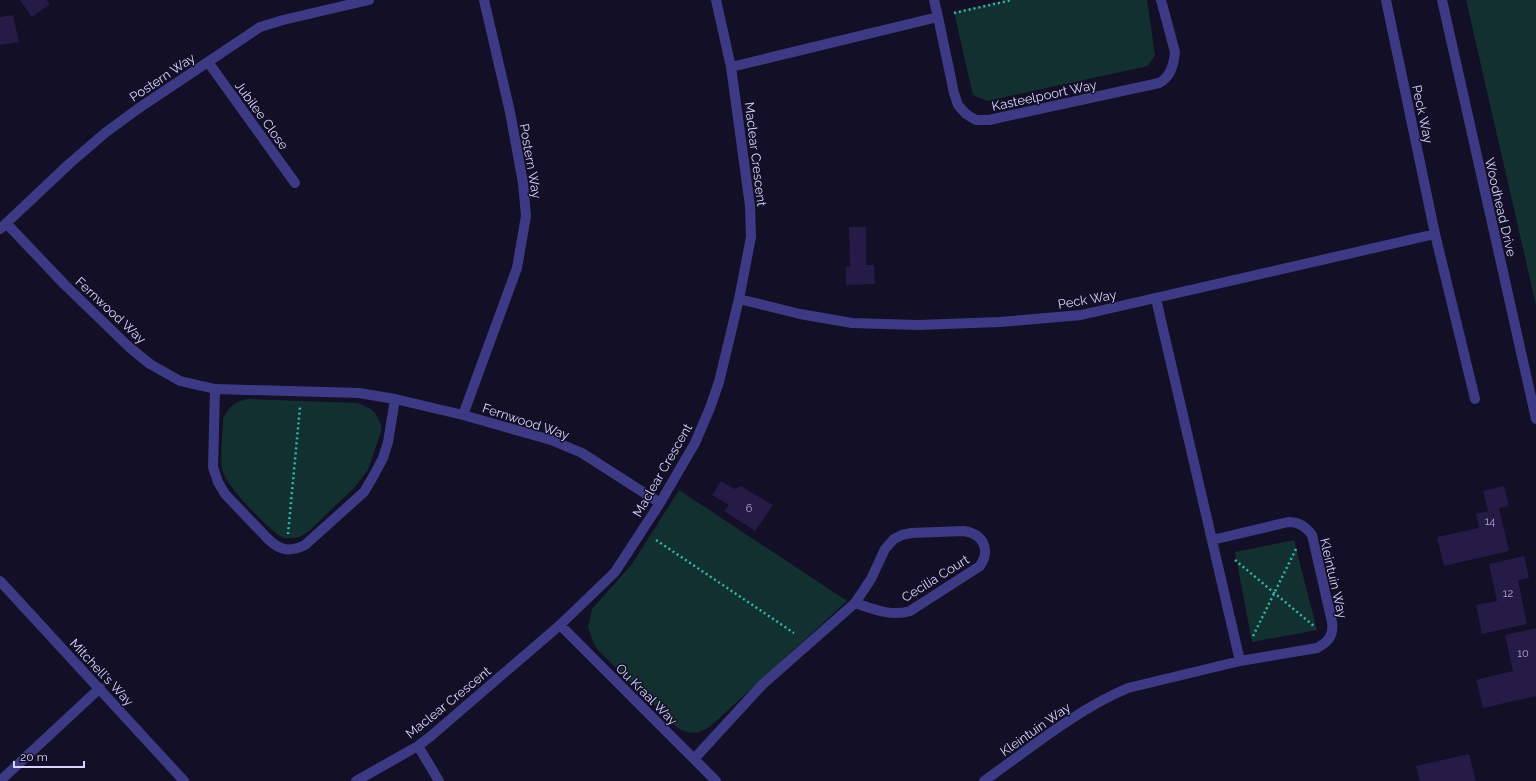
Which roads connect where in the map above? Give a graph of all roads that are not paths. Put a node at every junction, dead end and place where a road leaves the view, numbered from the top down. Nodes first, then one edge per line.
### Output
1 (369, 0) edge
2 (484, 0) edge
3 (716, 0) edge
4 (934, 0) edge
5 (1161, 0) edge
6 (1386, 0) edge
7 (1442, 0) edge
8 (938, 17) junction
9 (208, 62) junction
10 (731, 67) junction
11 (295, 183) dead end
12 (3, 226) edge
13 (1435, 234) junction
14 (739, 299) junction
15 (1156, 299) junction
16 (215, 389) junction
17 (395, 399) junction
18 (1475, 399) dead end
19 (463, 415) junction
20 (1536, 419) edge
21 (660, 503) junction
22 (1212, 540) junction
23 (0, 581) edge
24 (854, 603) junction
25 (560, 625) junction
26 (1240, 662) junction
27 (100, 688) junction
28 (418, 746) junction
29 (694, 759) junction
30 (0, 781) edge
31 (184, 781) edge
32 (356, 781) edge
33 (439, 781) edge
34 (716, 781) edge
35 (984, 781) edge

1 - 9 street, Postern Way
2 - 19 street, Postern Way
3 - 10 street, Maclear Crescent
4 - 8 street
5 - 8 street, Kasteelpoort Way
6 - 13 street, Peck Way
7 - 20 street, Woodhead Drive
8 - 10 street
9 - 11 street, Jubilee Close
9 - 12 street, Postern Way
10 - 14 street, Maclear Crescent
12 - 16 street, Fernwood Way
13 - 15 street, Peck Way
13 - 18 street, Peck Way
14 - 15 street, Peck Way
14 - 21 street, Maclear Crescent
15 - 22 street
16 - 17 street, Fernwood Way
16 - 17 street
17 - 19 street, Fernwood Way
19 - 21 street, Fernwood Way
21 - 25 street, Maclear Crescent
22 - 26 street
22 - 26 street, Kleintuin Way
23 - 27 street, Mitchell's Way
24 - 24 street, Cecilia Court
24 - 29 street, Cecilia Court
25 - 28 street, Maclear Crescent
25 - 29 street, Ou Kraal Way
26 - 35 street, Kleintuin Way
27 - 30 street
27 - 31 street, Mitchell's Way
28 - 32 street, Maclear Crescent
28 - 33 street
29 - 34 street, Ou Kraal Way

